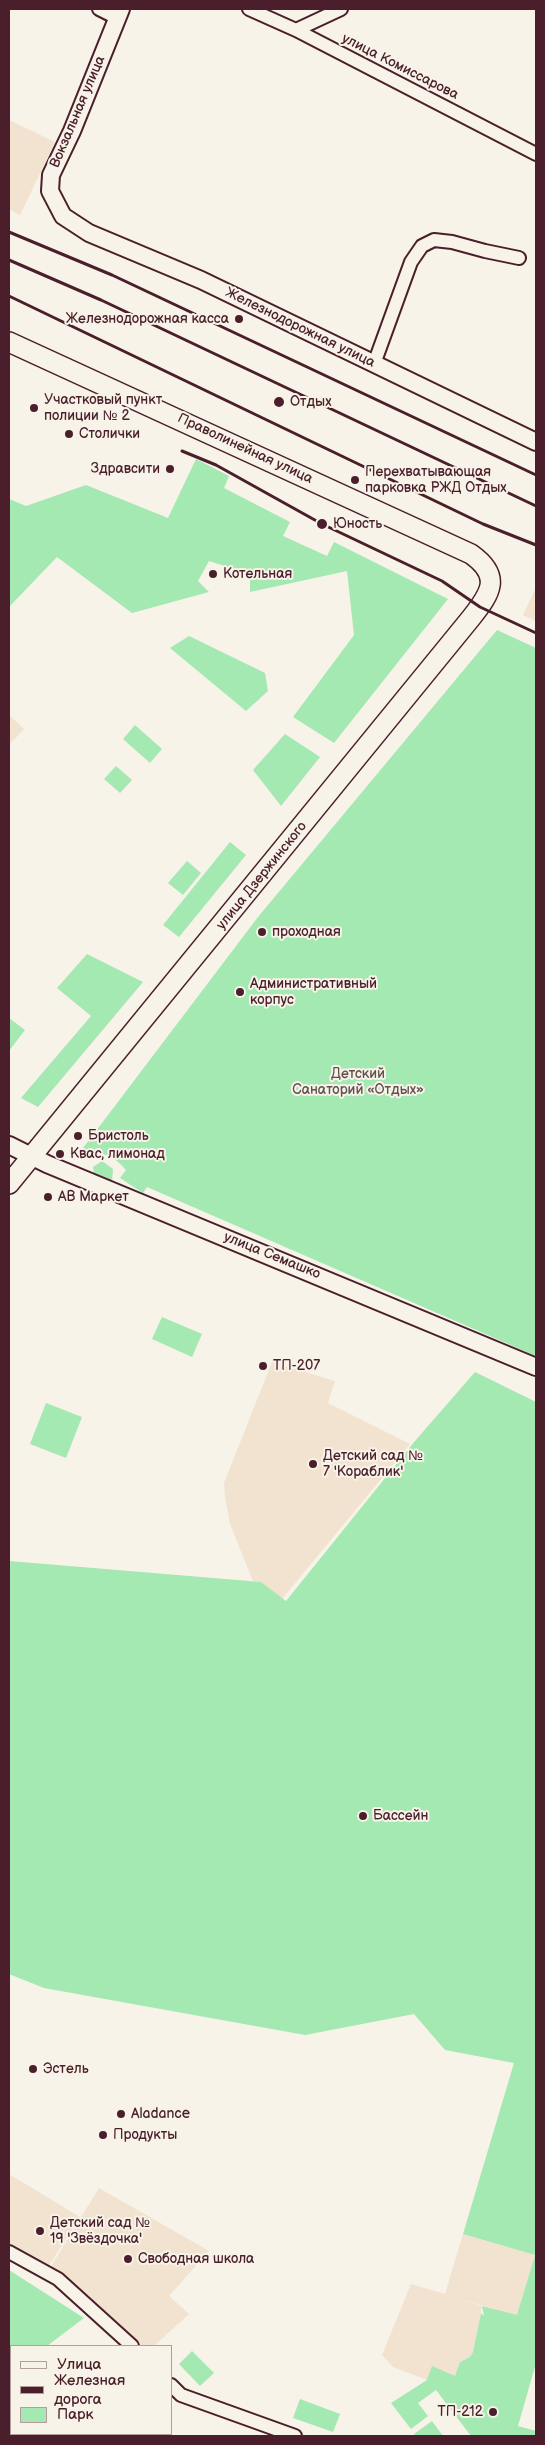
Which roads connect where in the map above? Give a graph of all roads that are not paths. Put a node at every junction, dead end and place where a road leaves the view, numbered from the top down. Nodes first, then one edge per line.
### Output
1 (99, 9) edge
2 (249, 9) edge
3 (341, 9) edge
4 (119, 13) edge
5 (296, 30) junction
6 (536, 154) edge
7 (63, 216) joint
8 (519, 258) dead end
9 (9, 342) edge
10 (374, 364) junction
11 (536, 442) edge
12 (481, 560) joint
13 (9, 1145) edge
14 (32, 1156) junction
15 (9, 1184) edge
16 (536, 1367) edge
17 (9, 2252) edge
18 (131, 2345) edge
19 (172, 2386) edge
20 (295, 2436) edge

1 - 4 street
2 - 5 street, улица Комиссарова
3 - 5 street
4 - 7 street, Вокзальная улица
5 - 6 street, улица Комиссарова
7 - 10 street, Железнодорожная улица
8 - 10 street
9 - 12 main road, Праволинейная улица
10 - 11 street, Железнодорожная улица
12 - 14 main road, улица Дзержинского
13 - 14 street, улица Семашко
14 - 15 main road, улица Дзержинского
14 - 16 street, улица Семашко
17 - 18 street
19 - 20 street

